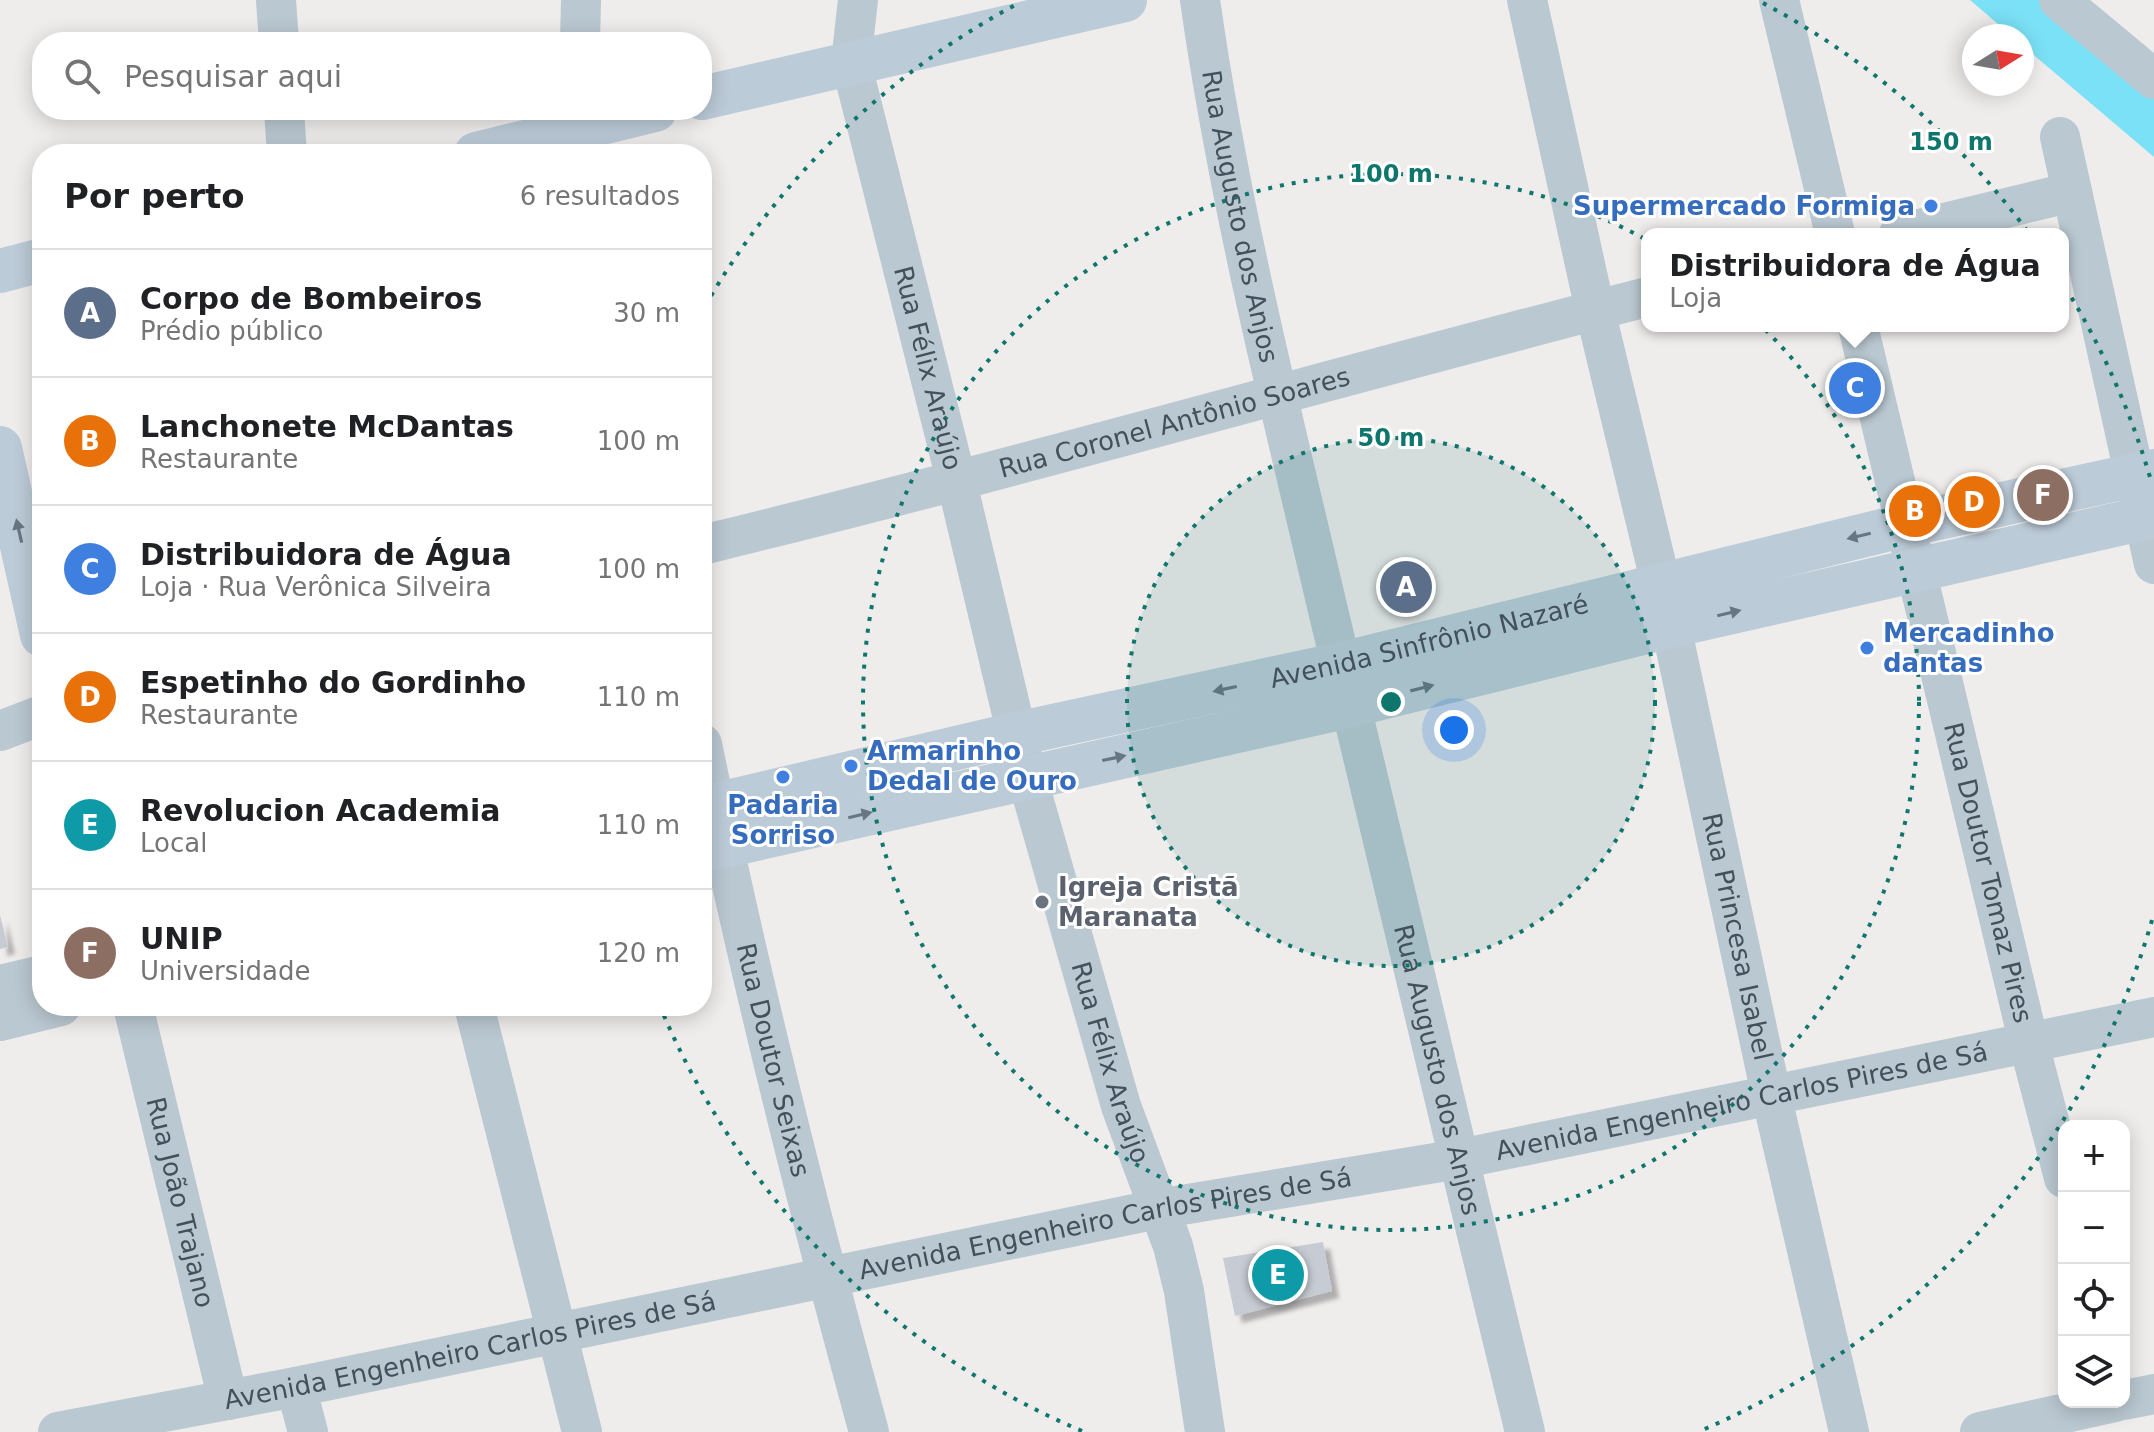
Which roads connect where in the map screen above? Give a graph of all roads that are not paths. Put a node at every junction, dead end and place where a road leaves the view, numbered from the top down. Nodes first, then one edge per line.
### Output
1 (276, 0) edge
2 (581, 0) edge
3 (858, 0) edge
4 (1125, 0) edge
5 (1200, 0) edge
6 (1527, 0) edge
7 (1779, 0) edge
8 (2059, 0) edge
9 (278, 32) edge
10 (580, 32) edge
11 (851, 62) junction
12 (2154, 79) edge
13 (712, 96) edge
14 (285, 120) edge
15 (619, 120) edge
16 (579, 131) edge
17 (2060, 137) dead end
18 (286, 144) edge
19 (521, 144) edge
20 (2072, 192) junction
21 (1834, 228) edge
22 (1924, 228) edge
23 (32, 263) edge
24 (0, 271) edge
25 (1641, 298) edge
26 (1595, 310) junction
27 (1859, 332) edge
28 (1277, 393) junction
29 (0, 448) edge
30 (2144, 473) edge
31 (957, 483) junction
32 (2149, 517) edge
33 (1906, 525) junction
34 (712, 543) edge
35 (2154, 564) edge
36 (1915, 569) junction
37 (1660, 583) junction
38 (32, 590) edge
39 (1671, 626) junction
40 (1345, 685) junction
41 (32, 719) edge
42 (0, 731) edge
43 (1016, 734) junction
44 (1027, 777) junction
45 (712, 826) edge
46 (712, 827) edge
47 (712, 835) edge
48 (32, 977) edge
49 (0, 985) edge
50 (32, 1013) edge
51 (135, 1016) edge
52 (476, 1016) edge
53 (2154, 1017) edge
54 (0, 1021) edge
55 (2029, 1044) junction
56 (1771, 1094) junction
57 (2058, 1155) edge
58 (1459, 1159) junction
59 (1158, 1209) junction
60 (827, 1275) junction
61 (555, 1333) junction
62 (296, 1387) junction
63 (2154, 1394) edge
64 (228, 1400) junction
65 (2130, 1400) edge
66 (2088, 1408) edge
67 (2125, 1408) edge
68 (58, 1432) edge
69 (308, 1432) edge
70 (582, 1432) edge
71 (869, 1432) edge
72 (1205, 1432) edge
73 (1525, 1432) edge
74 (1849, 1432) edge
75 (1980, 1432) edge
76 (2130, 1432) edge

1 - 9 street
2 - 10 street
3 - 11 street, Rua Félix Araújo
4 - 11 street
5 - 28 street, Rua Augusto dos Anjos
6 - 26 street
7 - 21 street
8 - 12 street
11 - 13 street
11 - 31 street, Rua Félix Araújo
14 - 18 street
15 - 16 street
16 - 19 street
17 - 20 street
20 - 22 street
20 - 30 street
23 - 24 street
25 - 26 street, Rua Coronel Antônio Soares
26 - 28 street, Rua Coronel Antônio Soares
26 - 37 street
27 - 33 street, Rua Doutor Tomaz Pires
28 - 31 street, Rua Coronel Antônio Soares
28 - 40 street, Rua Augusto dos Anjos
38 -> 29 street
30 - 32 street
30 - 33 street, Avenida Sinfrônio Nazaré
31 - 34 street, Rua Coronel Antônio Soares
31 - 43 street, Rua Félix Araújo
32 - 35 street
32 - 36 street, Avenida Sinfrônio Nazaré
33 - 36 street, Rua Doutor Tomaz Pires
33 -> 37 street, Avenida Sinfrônio Nazaré
39 -> 36 street, Avenida Sinfrônio Nazaré
36 - 55 street, Rua Doutor Tomaz Pires
37 - 39 street, Rua Princesa Isabel
37 - 40 street, Avenida Sinfrônio Nazaré
40 -> 39 street, Avenida Sinfrônio Nazaré
39 - 56 street, Rua Princesa Isabel
40 -> 43 street, Avenida Sinfrônio Nazaré
44 -> 40 street, Avenida Sinfrônio Nazaré
40 - 58 street, Rua Augusto dos Anjos
41 - 42 street
43 - 44 street, Rua Félix Araújo
43 - 45 street, Avenida Sinfrônio Nazaré
46 -> 44 street, Avenida Sinfrônio Nazaré
44 - 59 street, Rua Félix Araújo
47 - 60 street, Rua Doutor Seixas
48 - 49 street
50 - 54 street
51 - 64 street, Rua João Trajano
52 - 61 street
53 - 55 street, Avenida Engenheiro Carlos Pires de Sá
55 - 56 street, Avenida Engenheiro Carlos Pires de Sá
55 - 57 street, Rua Doutor Tomaz Pires
56 - 58 street, Avenida Engenheiro Carlos Pires de Sá
56 - 74 street, Rua Princesa Isabel
58 - 59 street, Avenida Engenheiro Carlos Pires de Sá
58 - 73 street, Rua Augusto dos Anjos
59 - 60 street, Avenida Engenheiro Carlos Pires de Sá
59 - 72 street, Rua Félix Araújo
60 - 61 street, Avenida Engenheiro Carlos Pires de Sá
60 - 71 street, Rua Doutor Seixas
61 - 62 street, Avenida Engenheiro Carlos Pires de Sá
61 - 70 street
62 - 64 street, Avenida Engenheiro Carlos Pires de Sá
62 - 69 street
63 - 65 street
64 - 68 street, Avenida Engenheiro Carlos Pires de Sá
66 - 75 street
67 - 76 street

